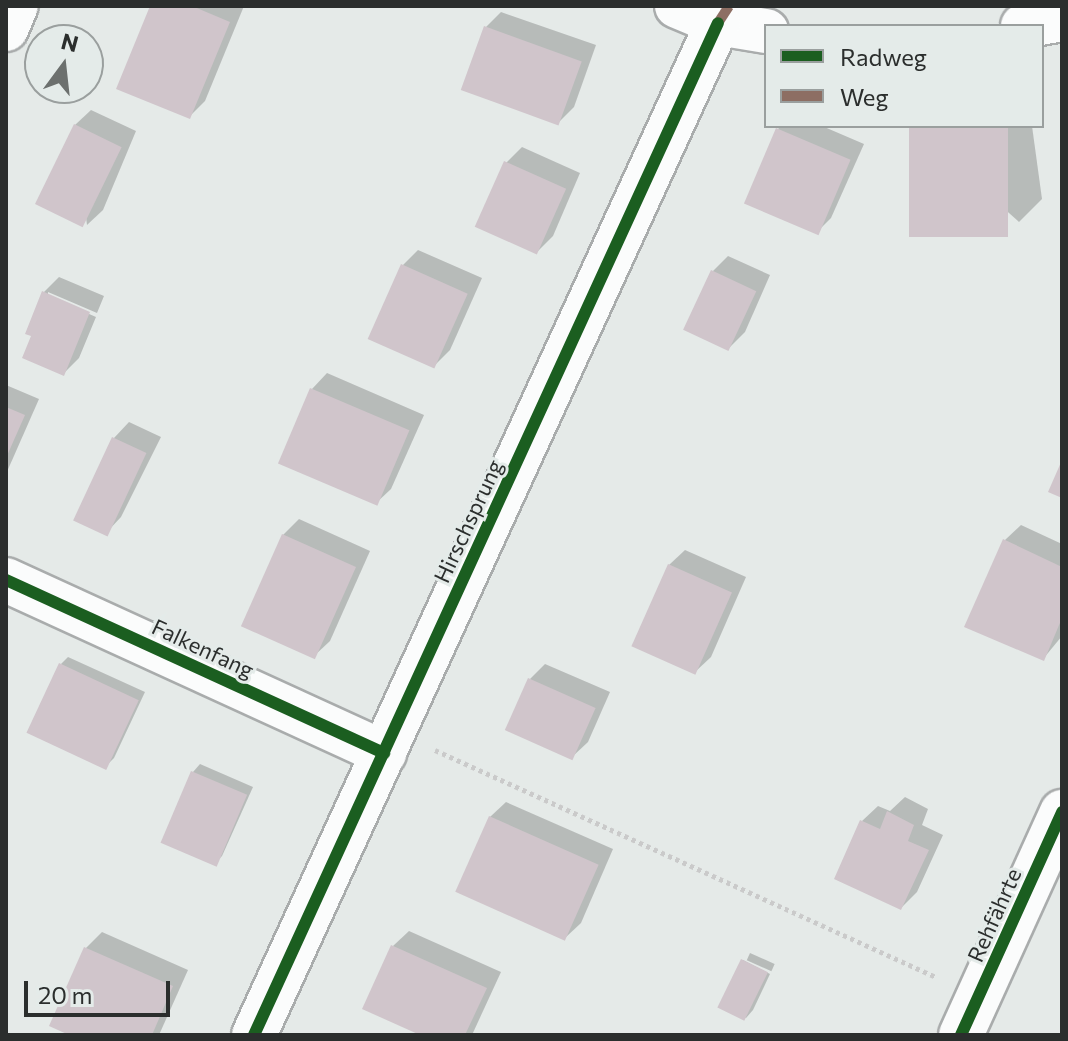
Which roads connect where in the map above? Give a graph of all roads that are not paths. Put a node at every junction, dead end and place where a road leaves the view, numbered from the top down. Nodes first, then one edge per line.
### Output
1 (16, 6) edge
2 (677, 6) edge
3 (1062, 19) edge
4 (718, 23) junction
5 (1034, 24) edge
6 (6, 29) edge
7 (764, 31) edge
8 (6, 580) edge
9 (389, 742) junction
10 (1062, 812) edge
11 (254, 1035) edge
12 (961, 1035) edge

1 - 6 street
2 - 4 street
3 - 5 street
4 - 7 street
4 - 9 street, Hirschsprung
8 - 9 street, Falkenfang
9 - 11 street, Hirschsprung
10 - 12 street, Rehfährte

